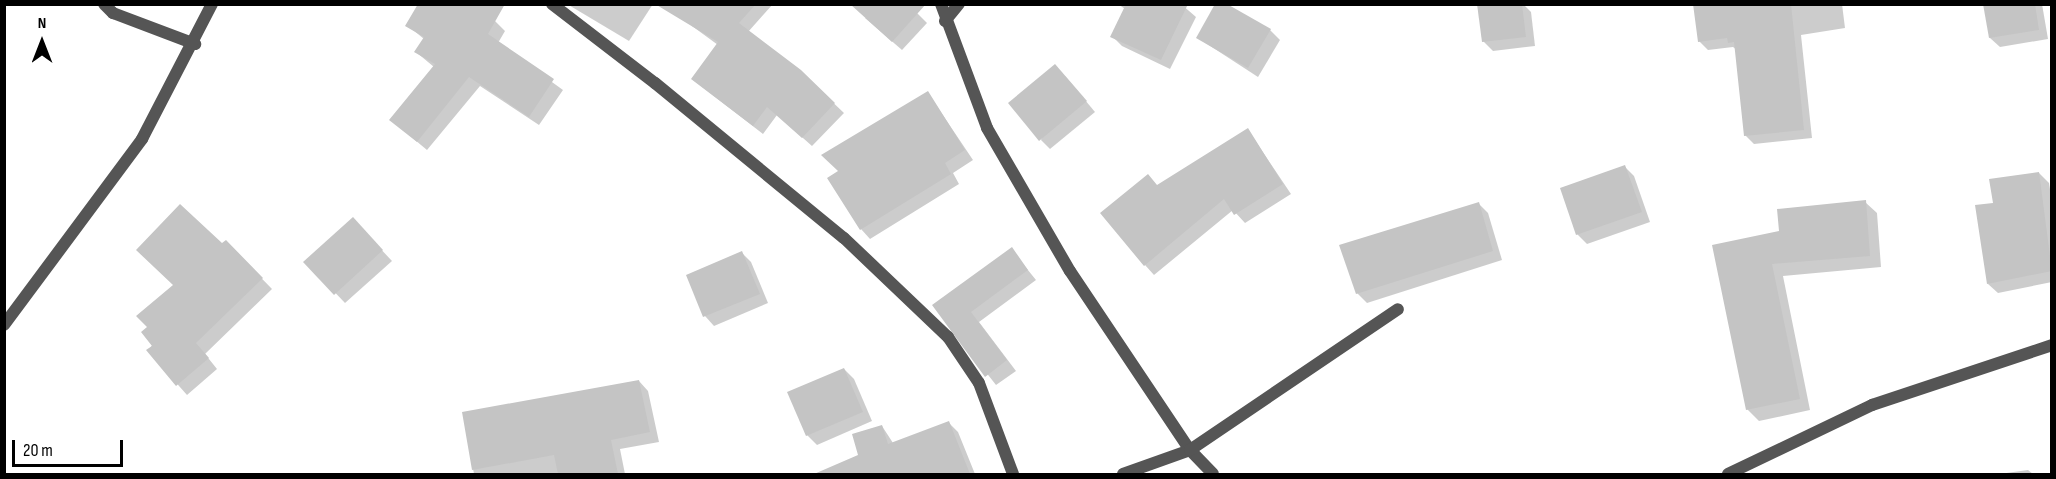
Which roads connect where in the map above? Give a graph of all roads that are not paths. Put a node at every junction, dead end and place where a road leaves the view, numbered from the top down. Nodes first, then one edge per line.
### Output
1 (104, 4) edge
2 (212, 4) edge
3 (552, 4) edge
4 (941, 4) edge
5 (959, 4) edge
6 (945, 21) junction
7 (195, 44) junction
8 (1398, 309) dead end
9 (4, 325) edge
10 (2052, 345) edge
11 (1190, 450) junction
12 (1013, 474) edge
13 (1123, 474) edge
14 (1214, 474) edge
15 (1728, 474) edge

1 - 7 street
2 - 7 street
3 - 12 street
4 - 6 street
5 - 6 street
6 - 11 street
7 - 9 street
8 - 11 street
10 - 15 street
11 - 13 street
11 - 14 street

